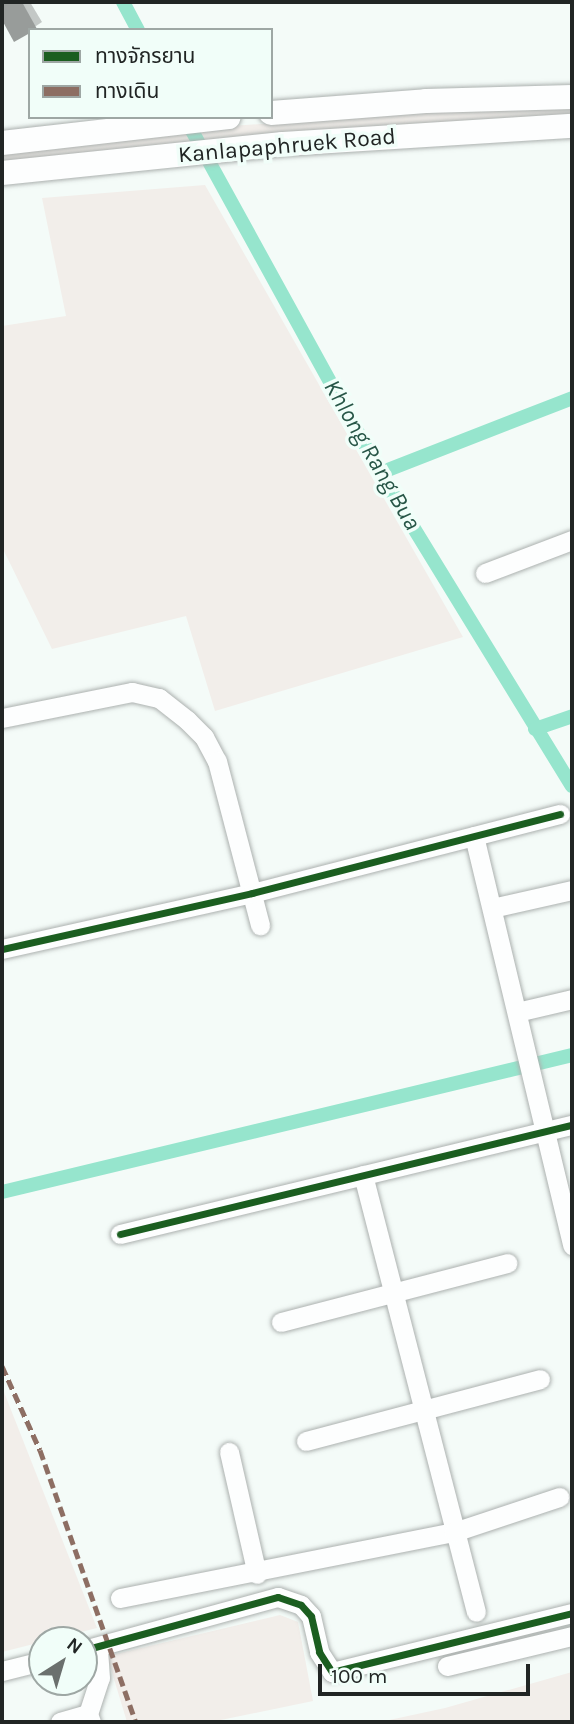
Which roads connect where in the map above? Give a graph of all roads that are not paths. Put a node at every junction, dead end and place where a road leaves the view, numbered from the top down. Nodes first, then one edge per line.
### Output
1 (572, 97) edge
2 (273, 113) edge
3 (210, 119) edge
4 (572, 126) edge
5 (2, 143) edge
6 (2, 173) edge
7 (572, 540) edge
8 (485, 573) dead end
9 (2, 718) edge
10 (561, 814) dead end
11 (474, 836) junction
12 (572, 890) edge
13 (252, 893) junction
14 (492, 908) junction
15 (260, 925) dead end
16 (2, 949) edge
17 (572, 999) edge
18 (517, 1013) junction
19 (572, 1125) edge
20 (546, 1132) junction
21 (363, 1175) junction
22 (120, 1234) dead end
23 (572, 1245) edge
24 (507, 1263) dead end
25 (394, 1292) junction
26 (281, 1322) dead end
27 (540, 1379) dead end
28 (424, 1409) junction
29 (306, 1441) dead end
30 (229, 1451) dead end
31 (559, 1497) dead end
32 (454, 1532) junction
33 (257, 1574) junction
34 (120, 1598) dead end
35 (476, 1612) dead end
36 (572, 1613) edge
37 (572, 1636) edge
38 (98, 1647) edge
39 (28, 1664) edge
40 (447, 1666) dead end
41 (2, 1671) edge
42 (95, 1696) edge
43 (89, 1718) edge
44 (60, 1722) edge

1 - 2 main road, Kanlapaphruek Road
3 - 5 main road, Kanlapaphruek Road
4 - 6 main road, Kanlapaphruek Road
7 - 8 street
9 - 13 street
10 - 11 street
11 - 13 street
11 - 14 street
12 - 14 street
13 - 15 street
13 - 16 street
14 - 18 street
17 - 18 street
18 - 20 street
19 - 20 street
20 - 21 street
20 - 23 street
21 - 22 street
21 - 25 street
24 - 25 street
25 - 26 street
25 - 28 street
27 - 28 street
28 - 29 street
28 - 32 street
30 - 33 street
31 - 32 street
32 - 33 street
32 - 35 street
33 - 34 street
36 - 38 street
37 - 40 street
39 - 41 street
42 - 43 street
43 - 44 street

